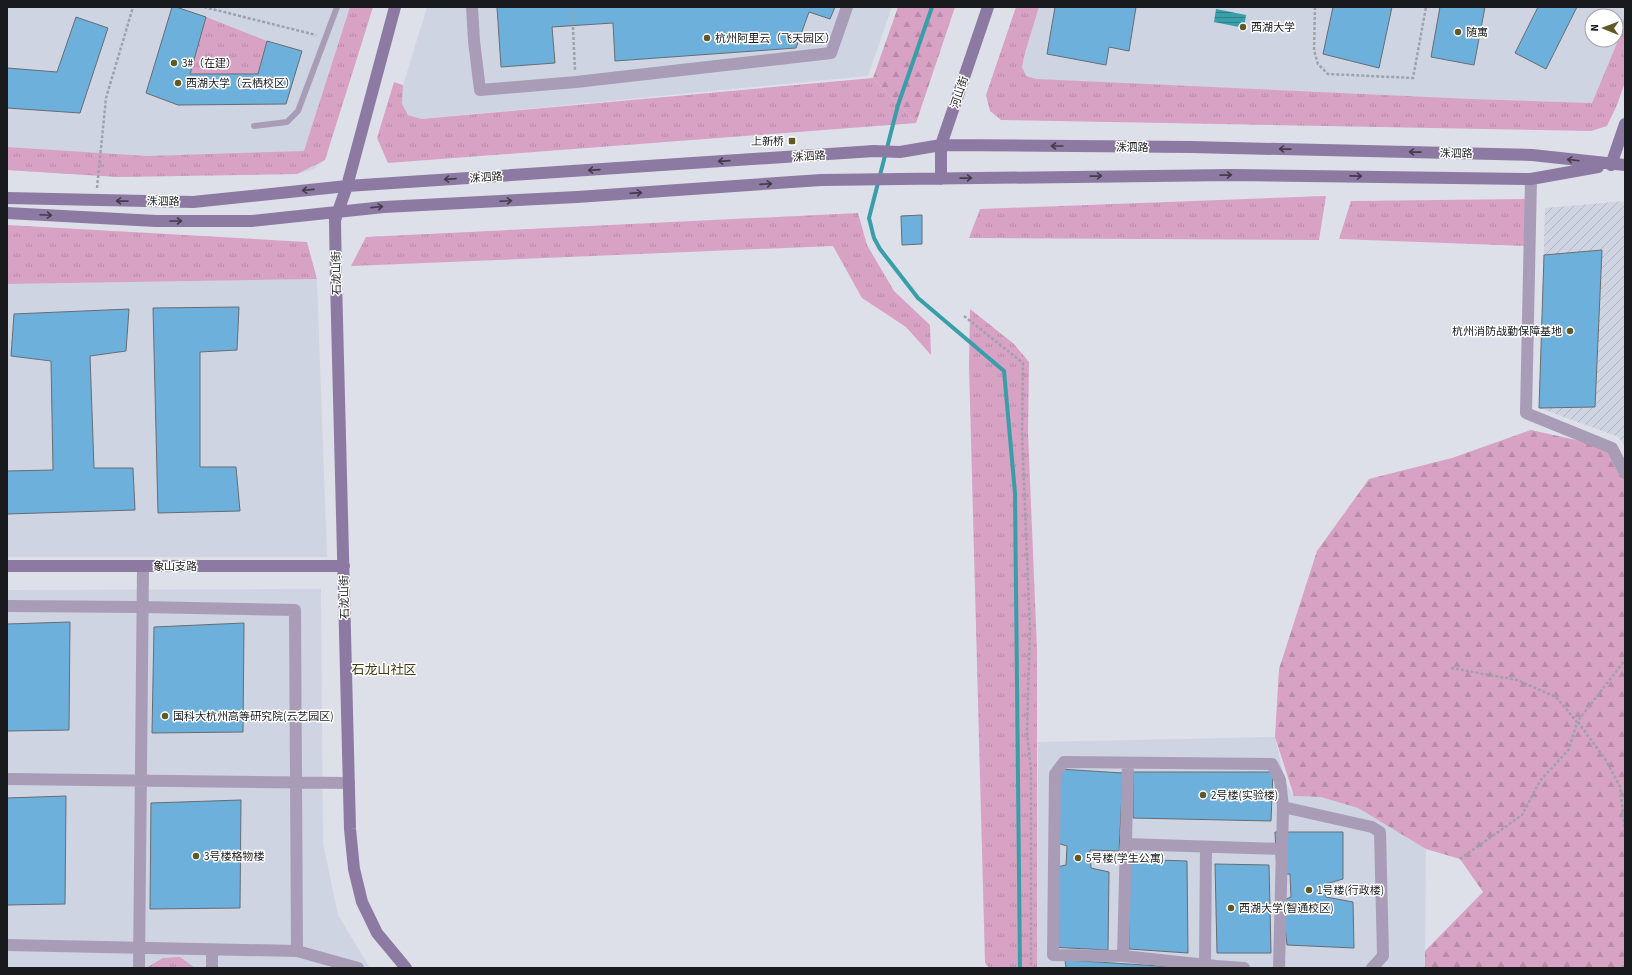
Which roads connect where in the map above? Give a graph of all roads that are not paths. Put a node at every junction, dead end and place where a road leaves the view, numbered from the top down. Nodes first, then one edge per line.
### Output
1 (337, 7) edge
2 (395, 7) edge
3 (472, 7) edge
4 (847, 7) edge
5 (988, 7) edge
6 (1625, 124) edge
7 (254, 126) dead end
8 (941, 145) junction
9 (1611, 164) junction
10 (1625, 165) edge
11 (941, 178) junction
12 (1531, 179) junction
13 (346, 186) junction
14 (7, 198) edge
15 (338, 212) junction
16 (7, 213) edge
17 (1625, 473) edge
18 (7, 566) edge
19 (143, 566) junction
20 (344, 566) junction
21 (7, 606) edge
22 (142, 607) junction
23 (1128, 763) junction
24 (7, 779) edge
25 (142, 781) junction
26 (295, 783) junction
27 (349, 783) junction
28 (1283, 807) junction
29 (1126, 844) junction
30 (1206, 846) junction
31 (1282, 849) junction
32 (7, 945) edge
33 (139, 948) junction
34 (212, 950) junction
35 (297, 951) junction
36 (1123, 956) junction
37 (1212, 967) edge
38 (139, 968) edge
39 (212, 968) edge
40 (358, 968) edge
41 (406, 968) edge
42 (1244, 968) edge
43 (1279, 968) edge
44 (1372, 968) edge

1 - 7 lane
2 - 13 street
3 - 4 street
5 - 8 street, 河山街
6 - 9 street
9 -> 8 street, 洙泗路
8 - 11 street, 河山街
8 -> 13 street, 洙泗路
9 - 10 street, 洙泗路
9 - 12 street, 洙泗路
11 -> 12 street, 洙泗路
15 -> 11 street, 洙泗路
12 - 17 street
13 -> 14 street, 洙泗路
13 - 15 street, 石龙山街
16 -> 15 street, 洙泗路
15 - 20 street, 石龙山街
18 - 19 street, 象山支路
19 - 20 street, 象山支路
19 - 22 street
20 - 27 street, 石龙山街
21 - 22 street
22 - 25 street
22 - 26 street
23 - 28 street
23 - 29 street
23 - 36 street
24 - 25 street
25 - 26 street
25 - 33 street
26 - 27 street
26 - 35 street
27 - 41 street, 石龙山街
28 - 31 street
28 - 44 street
29 - 30 street
29 - 36 street
30 - 31 street
30 - 37 street
31 - 43 street
32 - 33 street
33 - 34 street
33 - 38 street
34 - 35 street
34 - 39 street
35 - 40 street
36 - 37 street
37 - 42 street

